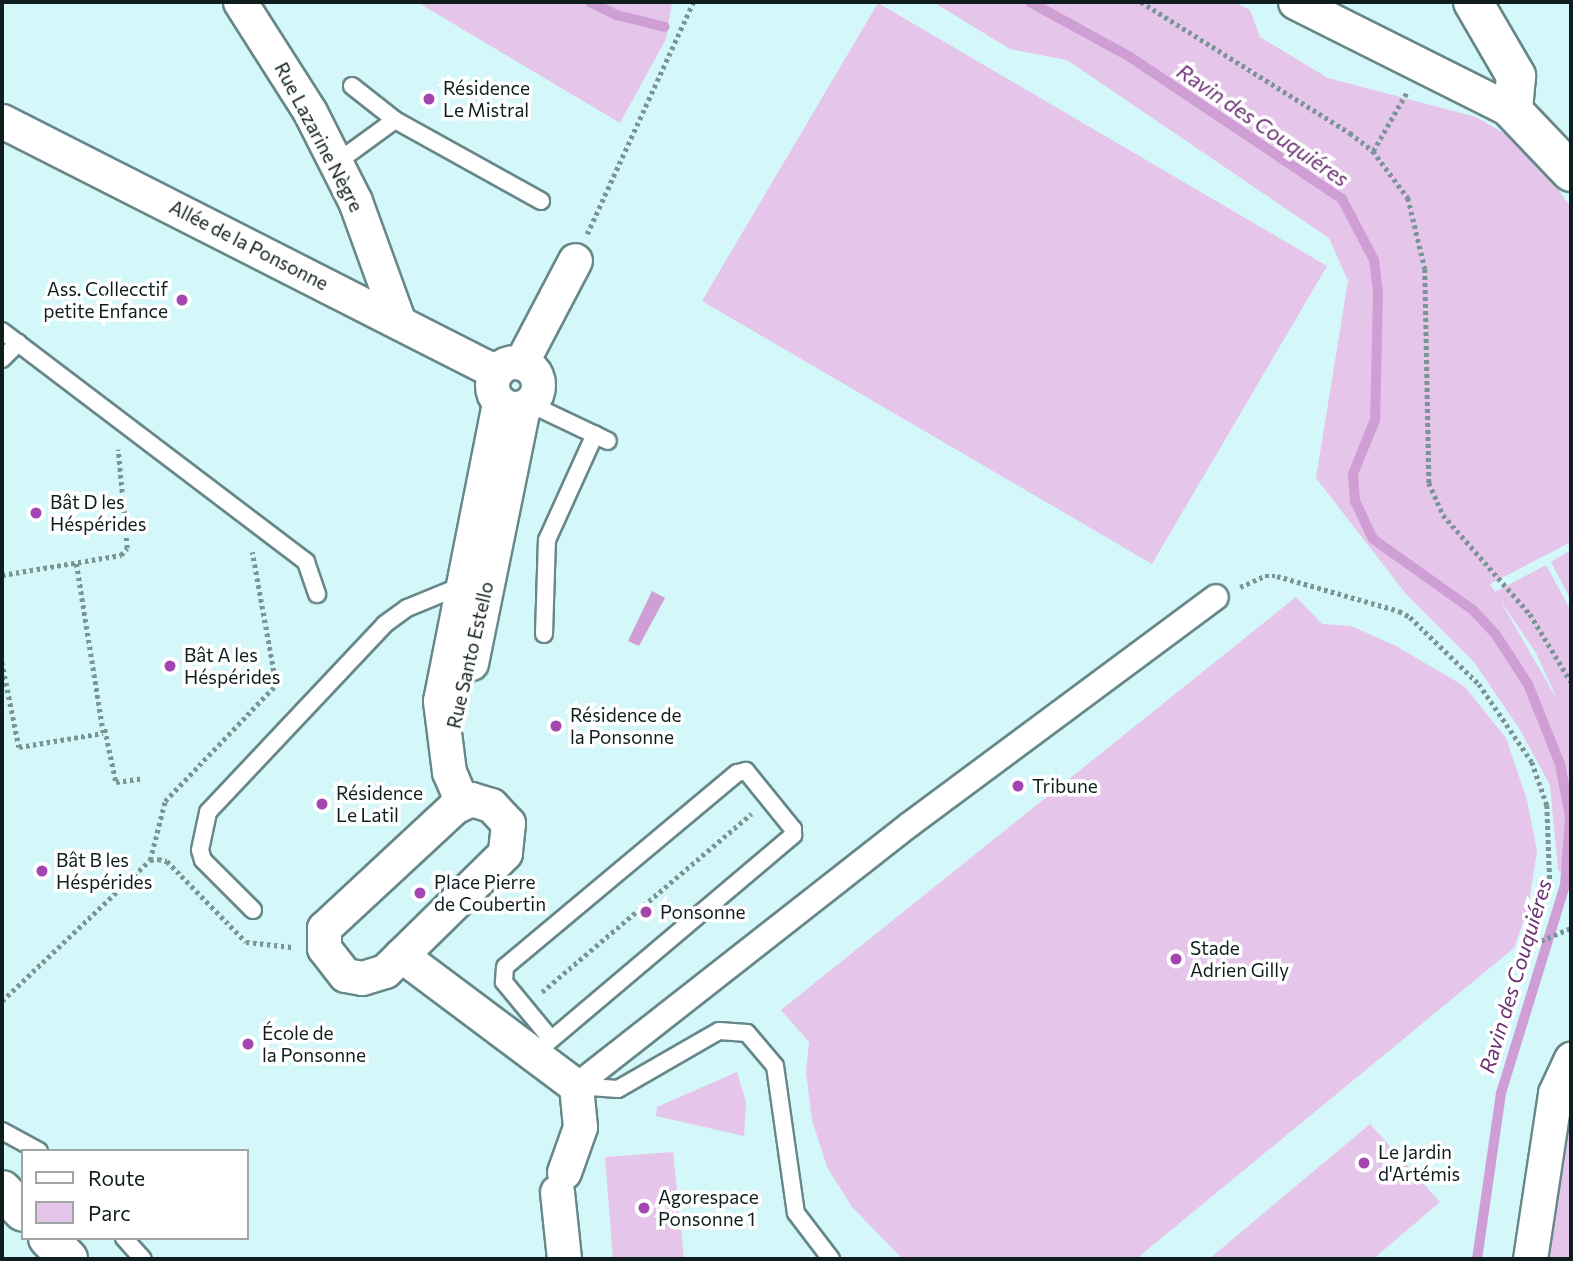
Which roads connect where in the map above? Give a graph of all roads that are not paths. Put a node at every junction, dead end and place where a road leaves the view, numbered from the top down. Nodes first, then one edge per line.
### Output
1 (240, 2) edge
2 (1295, 2) edge
3 (1473, 2) edge
4 (352, 86) dead end
5 (1513, 111) junction
6 (395, 120) junction
7 (2, 121) edge
8 (336, 163) junction
9 (1571, 172) edge
10 (541, 201) dead end
11 (575, 260) road end
12 (398, 320) junction
13 (2, 331) edge
14 (18, 344) junction
15 (2, 359) edge
16 (514, 389) junction
17 (463, 585) junction
18 (317, 594) dead end
19 (1216, 597) road end
20 (544, 634) dead end
21 (446, 756) junction
22 (461, 800) junction
23 (253, 910) dead end
24 (401, 955) junction
25 (542, 1047) junction
26 (1571, 1058) edge
27 (576, 1086) junction
28 (2, 1131) edge
29 (35, 1149) edge
30 (2, 1190) edge
31 (21, 1210) edge
32 (50, 1240) edge
33 (126, 1240) edge
34 (68, 1259) edge
35 (144, 1259) edge
36 (564, 1259) edge
37 (831, 1259) edge
38 (1530, 1259) edge

1 - 8 street, Rue Lazarine Nègre
2 - 5 street
3 - 5 street
4 - 6 lane
5 - 9 street
6 - 8 lane
6 - 10 lane
7 - 12 street, Allée de la Ponsonne
8 - 12 street, Rue Lazarine Nègre
11 - 16 street, Rue Santo Estello
12 - 16 street, Allée de la Ponsonne
13 - 14 lane
14 - 15 lane
14 - 18 lane
16 - 17 street, Rue Santo Estello
16 - 20 lane
16 - 21 street, Rue Santo Estello
17 - 21 street, Rue Santo Estello
17 - 23 lane
19 - 27 street
21 - 22 street
22 - 24 street
22 - 24 street
24 - 25 street
25 - 25 lane
25 - 27 street
26 - 38 street
27 - 36 street
27 - 37 lane
28 - 29 lane
30 - 31 street
32 - 34 street
33 - 35 lane

